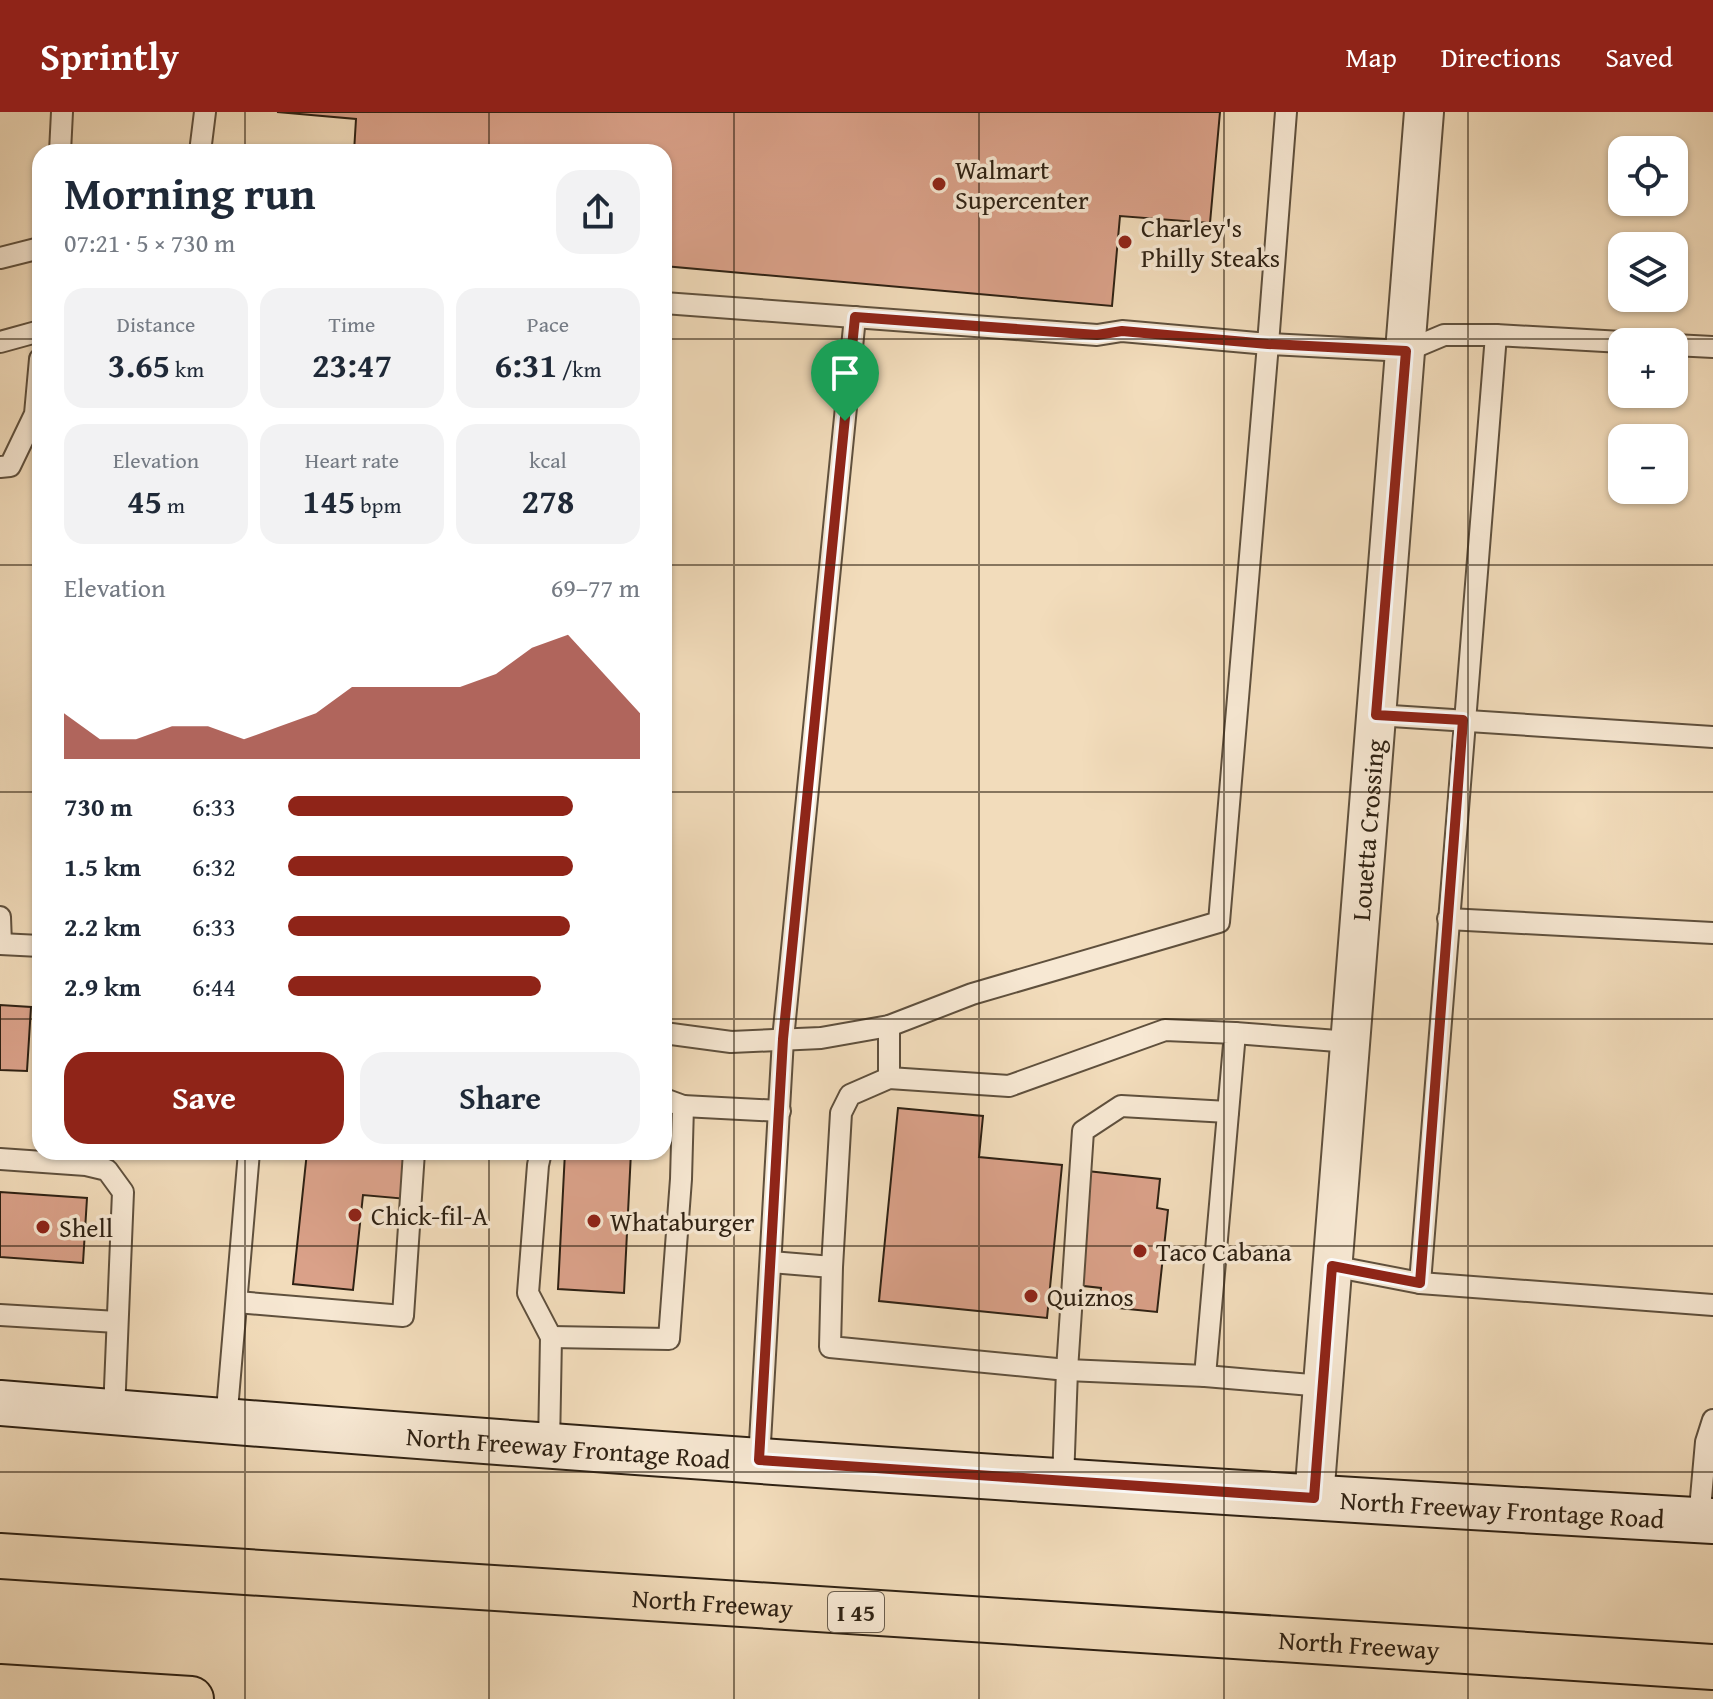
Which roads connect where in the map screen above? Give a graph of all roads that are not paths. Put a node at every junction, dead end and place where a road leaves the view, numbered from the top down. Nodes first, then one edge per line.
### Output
1 (62, 112) edge
2 (205, 112) edge
3 (1286, 112) edge
4 (1424, 112) edge
5 (60, 144) edge
6 (201, 144) edge
7 (32, 250) edge
8 (0, 258) edge
9 (672, 304) edge
10 (855, 317) junction
11 (32, 333) edge
12 (1496, 335) junction
13 (1608, 341) edge
14 (0, 342) edge
15 (1268, 344) junction
16 (1688, 346) edge
17 (1713, 347) edge
18 (1406, 351) junction
19 (32, 420) edge
20 (0, 467) edge
21 (1376, 715) junction
22 (1463, 720) junction
23 (1713, 737) edge
24 (0, 917) edge
25 (1448, 919) junction
26 (1713, 933) edge
27 (1, 944) edge
28 (32, 946) edge
29 (889, 1026) junction
30 (1235, 1033) junction
31 (672, 1034) edge
32 (783, 1039) junction
33 (1350, 1042) junction
34 (889, 1078) junction
35 (674, 1102) edge
36 (780, 1111) junction
37 (1228, 1112) junction
38 (0, 1159) edge
39 (248, 1160) edge
40 (413, 1160) edge
41 (539, 1160) edge
42 (108, 1161) edge
43 (771, 1262) junction
44 (1332, 1266) junction
45 (832, 1267) junction
46 (1420, 1283) junction
47 (237, 1302) junction
48 (1713, 1305) edge
49 (0, 1315) edge
50 (117, 1322) junction
51 (551, 1337) junction
52 (1067, 1370) junction
53 (1205, 1376) junction
54 (1323, 1386) junction
55 (0, 1403) edge
56 (114, 1412) junction
57 (1713, 1420) edge
58 (226, 1422) junction
59 (549, 1446) junction
60 (759, 1460) junction
61 (1063, 1481) junction
62 (1314, 1498) junction
63 (1706, 1520) edge
64 (0, 1556) edge
65 (1713, 1667) edge
66 (0, 1687) edge
67 (191, 1699) edge

1 - 5 lane
2 - 6 lane
3 - 15 lane
4 - 18 street, Louetta Crossing
7 - 8 lane
9 - 10 lane
10 - 15 lane
10 - 32 lane
11 - 14 lane
12 - 13 lane
12 - 18 lane
12 - 22 lane
15 - 18 lane
15 - 29 lane
16 - 17 lane
18 - 21 street, Louetta Crossing
19 - 20 lane
21 - 22 lane
21 - 33 street, Louetta Crossing
22 - 23 lane
22 - 25 lane
24 - 27 lane
25 - 26 lane
25 - 46 lane
27 - 28 lane
29 - 32 lane
29 - 34 lane
30 - 33 lane
30 - 34 lane
30 - 37 lane
31 - 32 lane
32 - 36 lane
33 - 44 street, Louetta Crossing
34 - 45 lane
35 - 36 lane
35 - 51 lane
36 - 43 lane
37 - 52 lane
37 - 53 lane
38 - 42 lane
39 - 47 lane
40 - 47 lane
41 - 51 lane
42 - 50 lane
43 - 45 lane
43 - 60 lane
44 - 46 lane
44 - 54 street, Louetta Crossing
45 - 52 lane
46 - 48 lane
47 - 58 lane
49 - 50 lane
50 - 56 lane
51 - 59 lane
52 - 53 lane
52 - 61 lane
53 - 54 lane
54 - 62 street, Louetta Crossing
55 - 56 main road, North Freeway Frontage Road
56 - 58 main road, North Freeway Frontage Road
57 - 63 lane
58 - 59 main road, North Freeway Frontage Road
59 - 60 main road, North Freeway Frontage Road
60 - 61 main road, North Freeway Frontage Road
61 - 62 main road, North Freeway Frontage Road
62 - 63 main road, North Freeway Frontage Road
64 - 65 highway, North Freeway / I 45
66 - 67 highway

